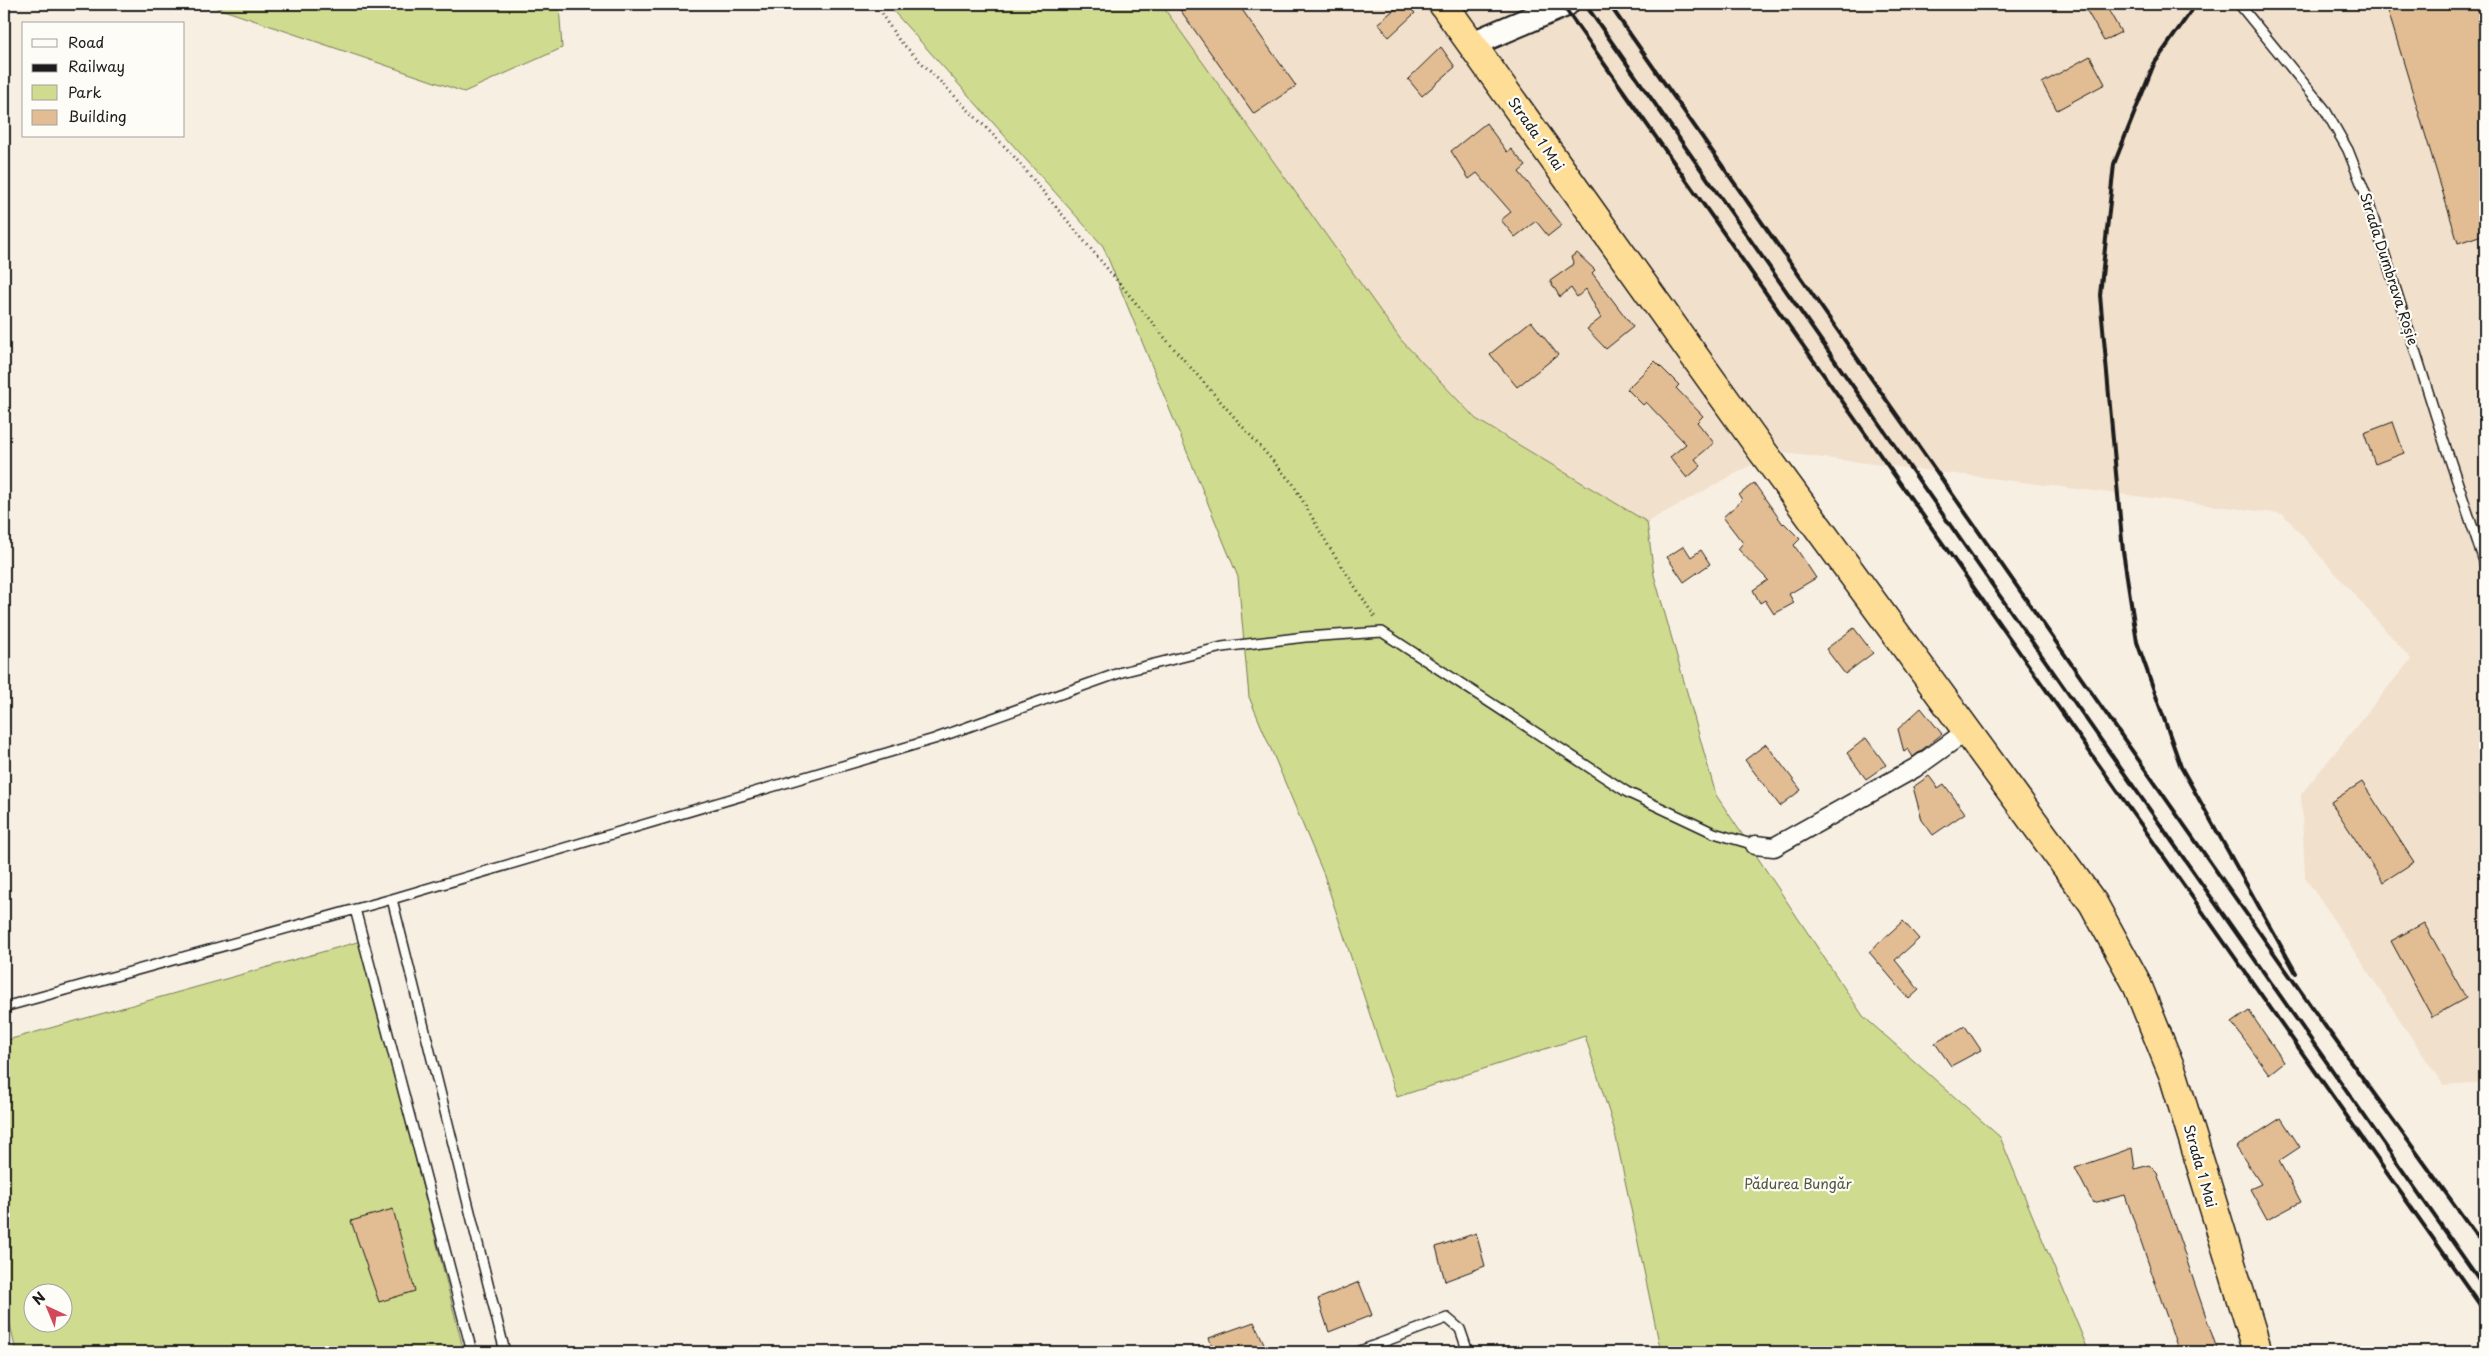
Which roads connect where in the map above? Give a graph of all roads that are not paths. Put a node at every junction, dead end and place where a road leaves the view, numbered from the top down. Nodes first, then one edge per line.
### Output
1 (1443, 4) edge
2 (1566, 4) edge
3 (2239, 4) edge
4 (1472, 44) junction
5 (2485, 564) edge
6 (1968, 730) junction
7 (1755, 845) joint
8 (392, 899) junction
9 (355, 909) junction
10 (4, 1006) edge
11 (472, 1352) edge
12 (505, 1352) edge
13 (1357, 1352) edge
14 (1468, 1352) edge
15 (2258, 1352) edge

1 - 4 highway, Strada 1 Mai
2 - 4 main road
3 - 5 lane, Strada Dumbrava Roșie
4 - 6 highway, Strada 1 Mai
6 - 7 street
6 - 15 highway, Strada 1 Mai
7 - 8 lane
8 - 9 lane
8 - 12 lane
9 - 10 lane
9 - 11 lane
13 - 14 lane

